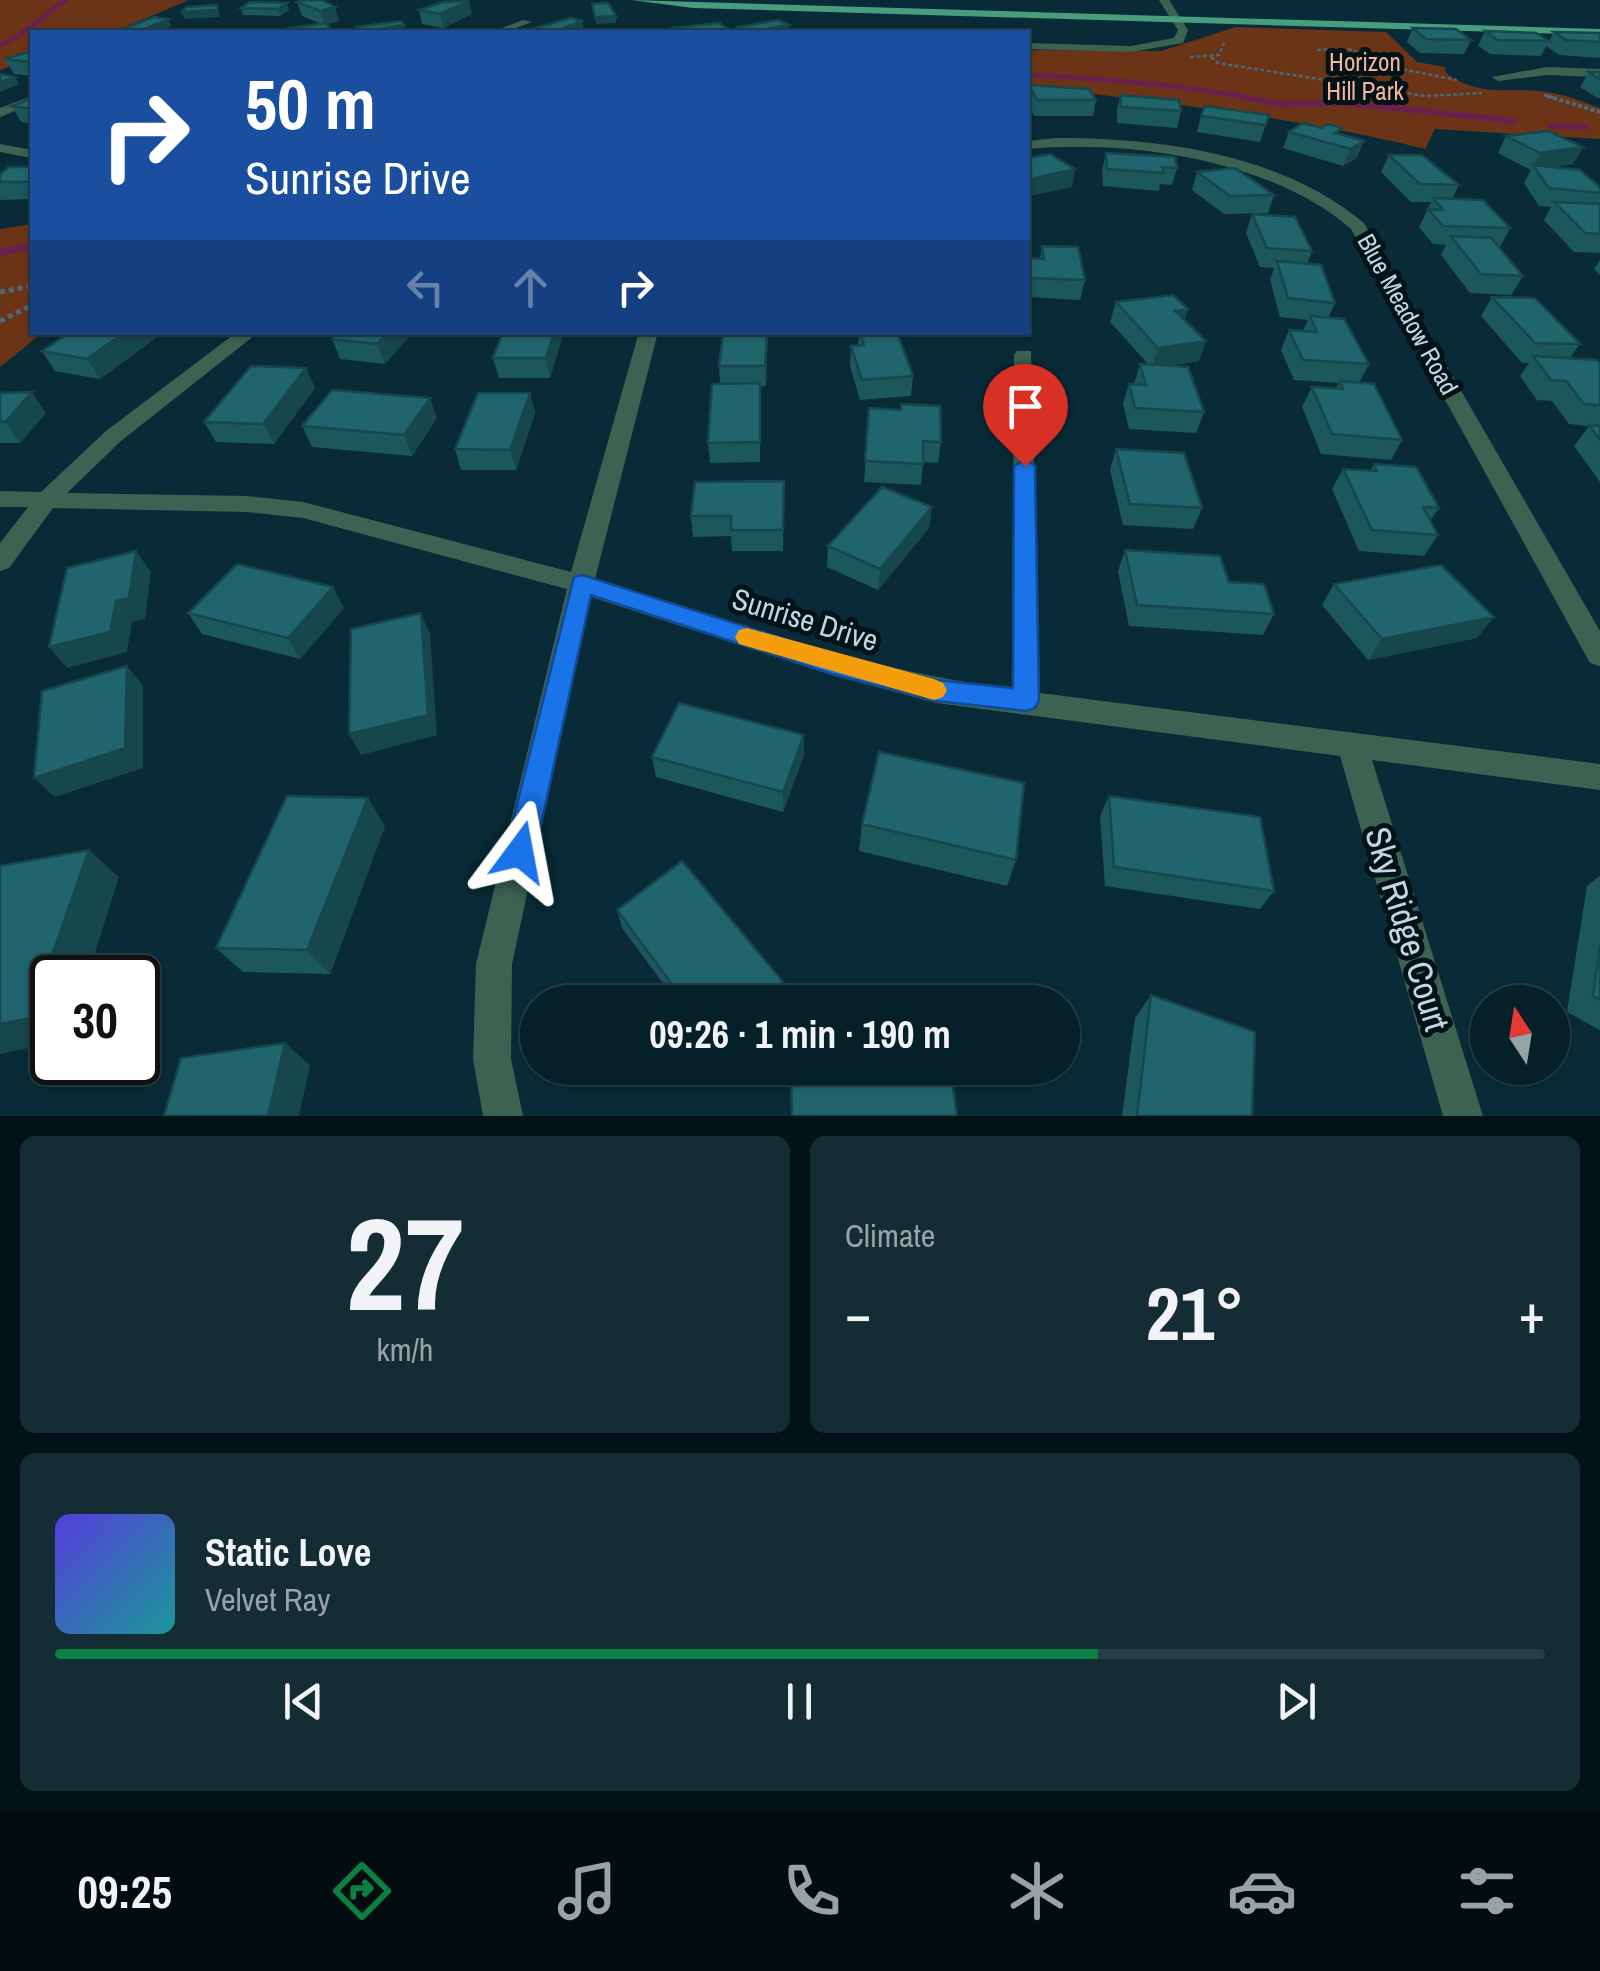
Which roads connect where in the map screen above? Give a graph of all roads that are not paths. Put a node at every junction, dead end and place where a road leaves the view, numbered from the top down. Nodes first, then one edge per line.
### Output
1 (636, 0) edge
2 (1164, 0) edge
3 (1176, 18) junction
4 (527, 22) dead end
5 (502, 30) edge
6 (1600, 32) edge
7 (1030, 46) edge
8 (1600, 73) edge
9 (1498, 77) dead end
10 (30, 101) edge
11 (0, 113) edge
12 (1030, 145) edge
13 (0, 148) edge
14 (30, 154) edge
15 (246, 335) edge
16 (647, 335) edge
17 (1024, 355) dead end
18 (0, 499) edge
19 (48, 499) junction
20 (0, 562) edge
21 (582, 584) junction
22 (1600, 655) edge
23 (1026, 700) junction
24 (1352, 742) junction
25 (1600, 777) edge
26 (503, 1116) edge
27 (1463, 1116) edge

1 - 3 main road
2 - 3 street
3 - 6 main road
3 - 7 street
4 - 5 street
8 - 9 street
10 - 11 street
12 - 22 street, Blue Meadow Road
13 - 14 street
15 - 19 street
16 - 21 street
17 - 23 street
18 - 19 street, Sunrise Drive
19 - 20 street
19 - 21 street, Sunrise Drive
21 - 23 street, Sunrise Drive
21 - 26 street
23 - 24 street, Sunrise Drive
24 - 25 street, Sunrise Drive
24 - 27 street, Sky Ridge Court

